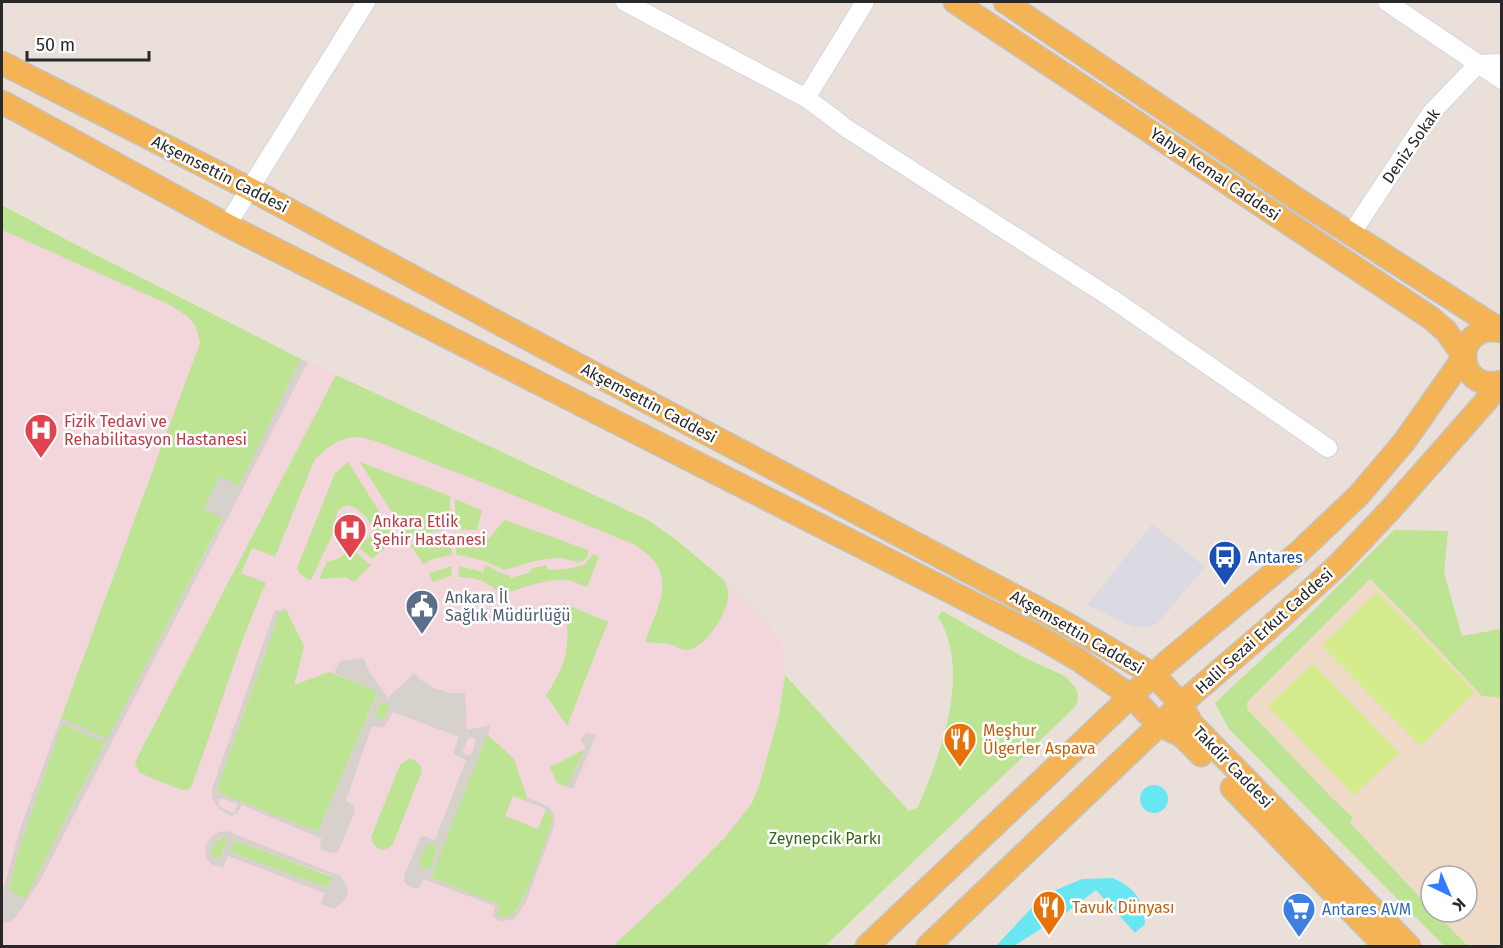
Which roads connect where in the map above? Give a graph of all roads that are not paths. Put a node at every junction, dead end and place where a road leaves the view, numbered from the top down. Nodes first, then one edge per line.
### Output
1 (366, 2) edge
2 (626, 2) edge
3 (865, 2) edge
4 (955, 2) edge
5 (1005, 2) edge
6 (1387, 2) edge
7 (2, 63) edge
8 (1502, 63) edge
9 (1478, 64) junction
10 (1502, 80) edge
11 (806, 98) junction
12 (2, 102) edge
13 (250, 189) junction
14 (227, 225) junction
15 (1351, 234) junction
16 (1502, 331) edge
17 (1464, 357) junction
18 (1502, 382) edge
19 (1328, 447) dead end
20 (1154, 675) junction
21 (1132, 697) junction
22 (1181, 704) junction
23 (1159, 725) junction
24 (867, 946) edge
25 (928, 946) edge
26 (1384, 946) edge
27 (1408, 946) edge

1 - 13 street
2 - 11 street
3 - 11 street
4 - 17 main road, Yahya Kemal Caddesi
5 - 15 main road, Yahya Kemal Caddesi
6 - 9 street
7 - 13 main road, Akşemsettin Caddesi
8 - 9 street
9 - 10 street
9 - 15 street, Deniz Sokak
11 - 19 street
12 - 14 main road, Akşemsettin Caddesi
13 - 14 street
13 - 20 main road, Akşemsettin Caddesi
14 - 21 main road, Akşemsettin Caddesi
15 - 16 main road, Yahya Kemal Caddesi
16 - 17 main road
17 - 18 main road, Halil Sezai Erkut Caddesi
17 - 20 main road
18 - 22 main road, Halil Sezai Erkut Caddesi
20 - 21 main road, Akşemsettin Caddesi
20 - 22 main road, Halil Sezai Erkut Caddesi
21 - 23 main road
21 - 24 main road
22 - 23 main road
22 - 27 main road, Takdir Caddesi
23 - 25 main road
23 - 26 main road, Takdir Caddesi

